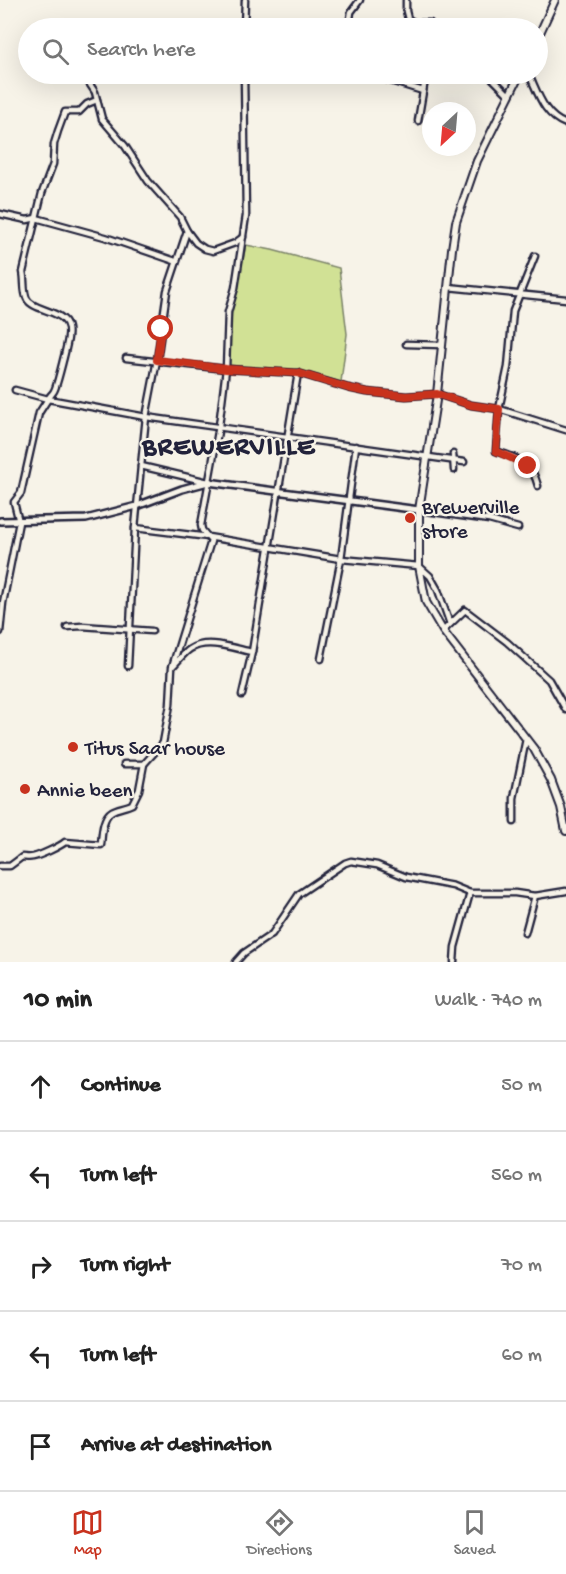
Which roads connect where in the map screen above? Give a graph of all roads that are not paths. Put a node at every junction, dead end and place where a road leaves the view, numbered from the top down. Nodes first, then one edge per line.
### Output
1 (245, 0) edge
2 (360, 0) edge
3 (406, 0) edge
4 (555, 0) edge
5 (244, 18) edge
6 (350, 18) edge
7 (408, 18) edge
8 (546, 18) edge
9 (90, 84) edge
10 (244, 84) edge
11 (400, 84) edge
12 (424, 84) edge
13 (498, 84) edge
14 (515, 84) edge
15 (534, 84) edge
16 (423, 91) junction
17 (509, 95) junction
18 (97, 100) junction
19 (418, 121) dead end
20 (566, 124) edge
21 (0, 214) edge
22 (36, 218) junction
23 (187, 231) junction
24 (243, 237) junction
25 (535, 256) dead end
26 (175, 261) junction
27 (448, 287) junction
28 (519, 295) junction
29 (566, 299) edge
30 (405, 344) dead end
31 (442, 345) junction
32 (126, 358) dead end
33 (157, 360) junction
34 (226, 369) junction
35 (298, 373) junction
36 (15, 390) dead end
37 (437, 394) junction
38 (48, 399) junction
39 (499, 409) junction
40 (146, 417) junction
41 (219, 426) junction
42 (566, 430) edge
43 (287, 437) junction
44 (356, 446) junction
45 (453, 454) dead end
46 (428, 456) junction
47 (455, 461) junction
48 (464, 462) dead end
49 (141, 466) junction
50 (454, 470) dead end
51 (208, 482) junction
52 (538, 486) dead end
53 (278, 492) junction
54 (350, 501) junction
55 (137, 506) junction
56 (418, 510) junction
57 (0, 521) edge
58 (19, 522) junction
59 (135, 528) junction
60 (518, 528) dead end
61 (208, 537) junction
62 (268, 547) junction
63 (341, 559) junction
64 (419, 566) junction
65 (2, 602) edge
66 (450, 624) junction
67 (67, 627) dead end
68 (130, 629) junction
69 (0, 632) edge
70 (152, 632) dead end
71 (443, 632) junction
72 (252, 652) junction
73 (321, 659) dead end
74 (128, 666) dead end
75 (172, 667) junction
76 (242, 694) dead end
77 (566, 710) edge
78 (526, 739) junction
79 (124, 764) dead end
80 (144, 764) junction
81 (514, 822) dead end
82 (566, 830) edge
83 (0, 867) edge
84 (566, 891) edge
85 (470, 893) junction
86 (536, 896) junction
87 (525, 933) dead end
88 (236, 962) edge
89 (454, 962) edge

1 - 5 street
2 - 6 street
3 - 7 street
4 - 8 highway
9 - 18 street
10 - 24 street
11 - 16 street
12 - 16 street
13 - 17 street
14 - 17 highway
15 - 20 street
16 - 19 street
17 - 27 highway
18 - 22 street
18 - 23 street
21 - 22 street
22 - 26 street
22 - 38 street
23 - 24 street
23 - 26 street
24 - 34 street
25 - 28 street
26 - 33 street
27 - 28 street
27 - 31 highway
28 - 29 street
28 - 39 street
30 - 31 street
31 - 37 highway
32 - 33 street
33 - 34 street
33 - 40 street
34 - 35 street
34 - 41 street
35 - 37 street
35 - 43 street
36 - 38 street
37 - 39 street
37 - 46 highway
38 - 40 street
38 - 58 street
39 - 42 street
39 - 52 street
40 - 41 street
40 - 49 street
41 - 43 street
41 - 51 street
43 - 44 street
43 - 53 street
44 - 46 street
44 - 54 street
45 - 47 street
46 - 47 street
46 - 56 highway
47 - 48 street
47 - 50 street
49 - 51 street
49 - 55 street
51 - 53 main road
51 - 55 main road
51 - 61 street
53 - 54 main road
53 - 62 street
54 - 56 main road
54 - 63 street
55 - 58 main road
55 - 59 street
56 - 60 street
56 - 64 highway
57 - 58 main road
58 - 65 street
59 - 61 street
59 - 68 street
61 - 62 street
61 - 75 street
62 - 63 street
62 - 72 street
63 - 64 street
63 - 73 street
64 - 66 street
64 - 71 highway
65 - 69 street
66 - 71 street
66 - 77 street
67 - 68 street
68 - 70 street
68 - 74 street
71 - 78 highway
72 - 75 street
72 - 76 street
75 - 80 street
78 - 81 street
78 - 82 highway
79 - 80 street
80 - 83 street
84 - 86 street
85 - 86 street
85 - 88 street
85 - 89 street
86 - 87 street

